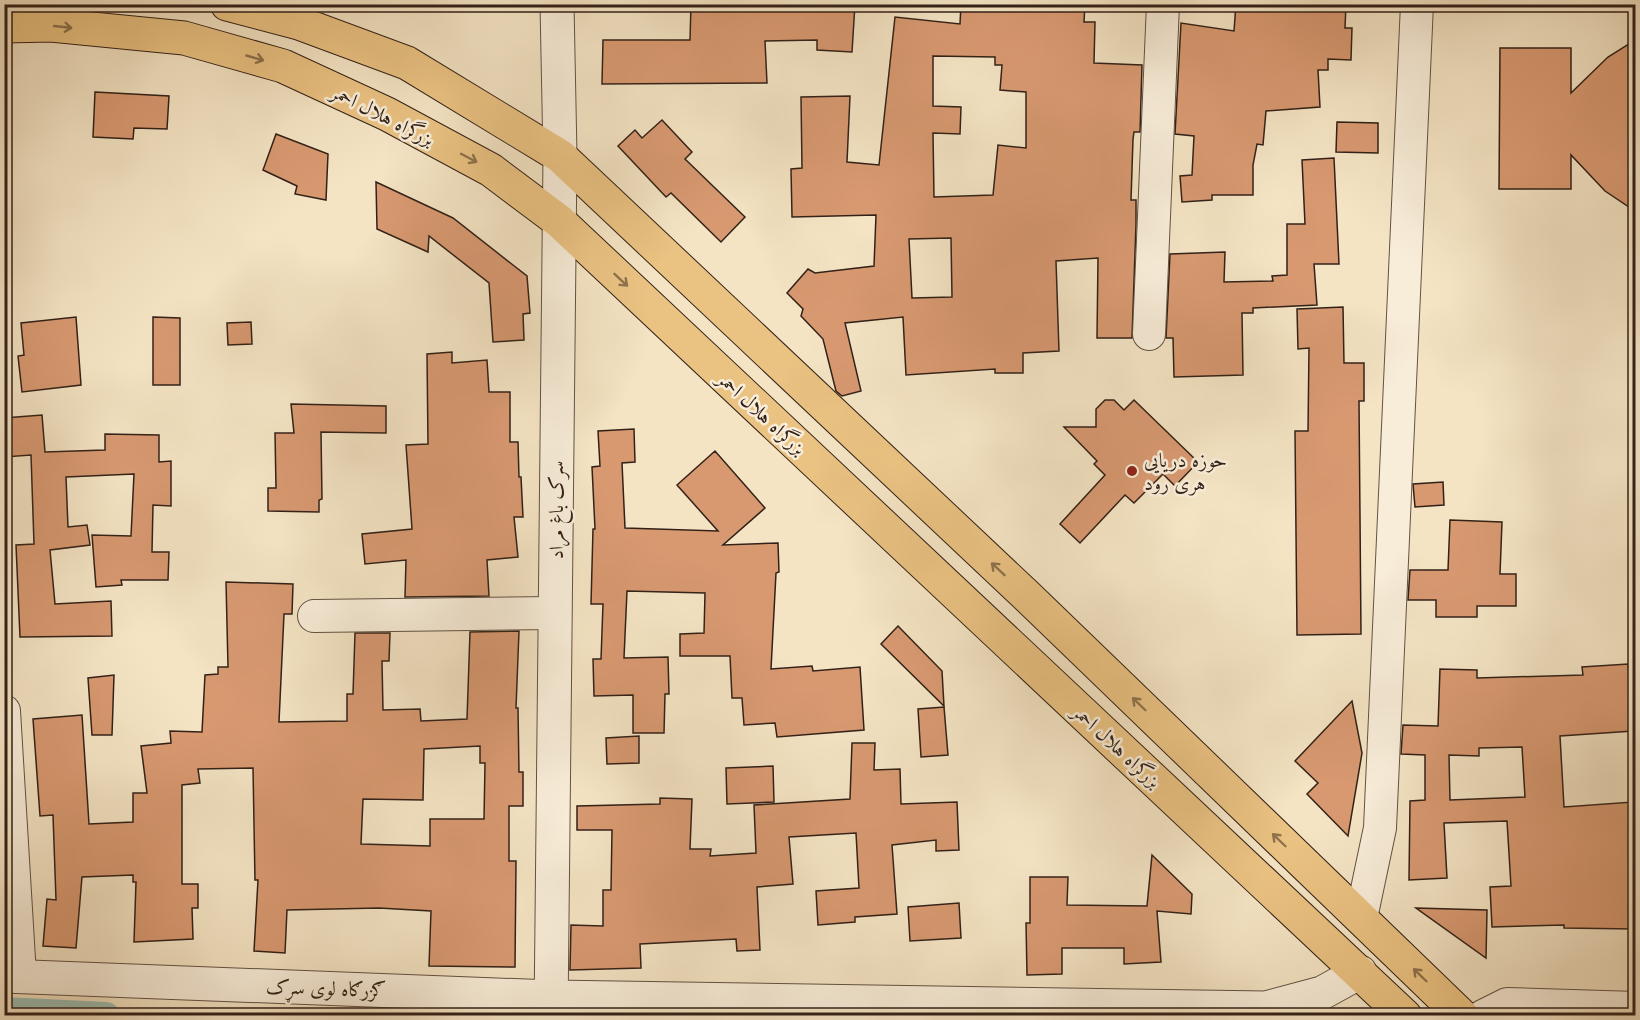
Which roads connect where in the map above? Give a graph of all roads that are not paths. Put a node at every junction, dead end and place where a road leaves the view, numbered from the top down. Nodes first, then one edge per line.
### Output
1 (227, 4) edge
2 (557, 4) edge
3 (1163, 4) edge
4 (1418, 4) edge
5 (4, 26) edge
6 (560, 156) junction
7 (559, 221) junction
8 (1149, 334) dead end
9 (555, 613) junction
10 (314, 616) dead end
11 (4, 711) edge
12 (1361, 918) junction
13 (1359, 972) junction
14 (12, 976) edge
15 (551, 1006) edge
16 (1635, 1008) edge
17 (1405, 1016) edge
18 (1462, 1016) edge
19 (1483, 1016) edge

1 - 6 highway
2 - 6 street, سرک باغ مراد
3 - 8 street
4 - 12 street
5 -> 7 highway, بزرگراه هلال احمر
6 - 7 street, سرک باغ مراد
12 -> 6 highway
7 - 9 street, سرک باغ مراد
7 -> 13 highway, بزرگراه هلال احمر
9 - 10 street
9 - 15 street, سرک باغ مراد
11 - 14 street
18 -> 12 highway
13 - 15 street, ګزرګاه لوی سړک
13 - 17 highway, بزرگراه هلال احمر
14 - 15 street, ګزرګاه لوی سړک
16 - 19 street

